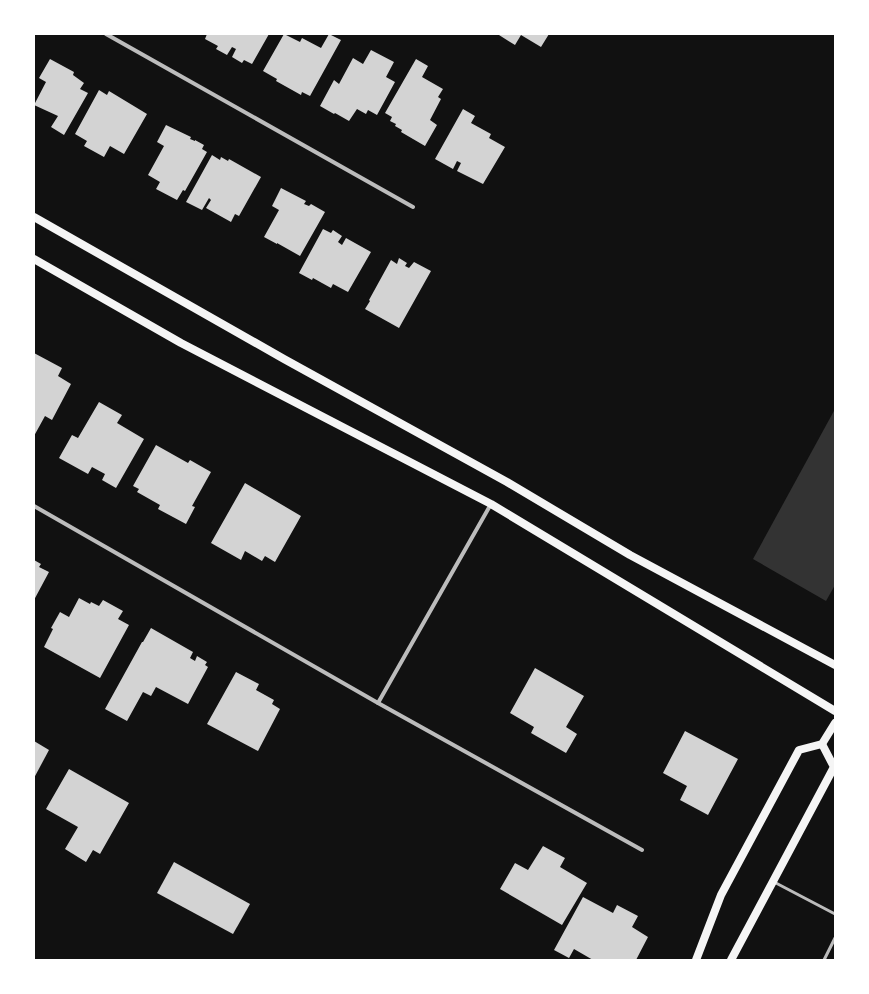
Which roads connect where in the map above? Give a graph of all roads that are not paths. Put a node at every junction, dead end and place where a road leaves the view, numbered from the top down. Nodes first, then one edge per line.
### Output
1 (106, 34) edge
2 (414, 207) dead end
3 (34, 217) edge
4 (34, 259) edge
5 (491, 504) junction
6 (34, 506) edge
7 (835, 665) edge
8 (378, 703) junction
9 (835, 711) edge
10 (835, 723) edge
11 (822, 744) junction
12 (642, 850) dead end
13 (773, 881) junction
14 (835, 914) edge
15 (835, 938) edge
16 (696, 960) edge
17 (731, 960) edge
18 (824, 960) edge

1 - 2 street
3 - 7 main road
4 - 5 main road
5 - 8 street
5 - 9 main road
6 - 8 street
8 - 12 street
10 - 11 main road
11 - 13 main road
11 - 16 main road
13 - 14 lane
13 - 17 main road
15 - 18 lane

